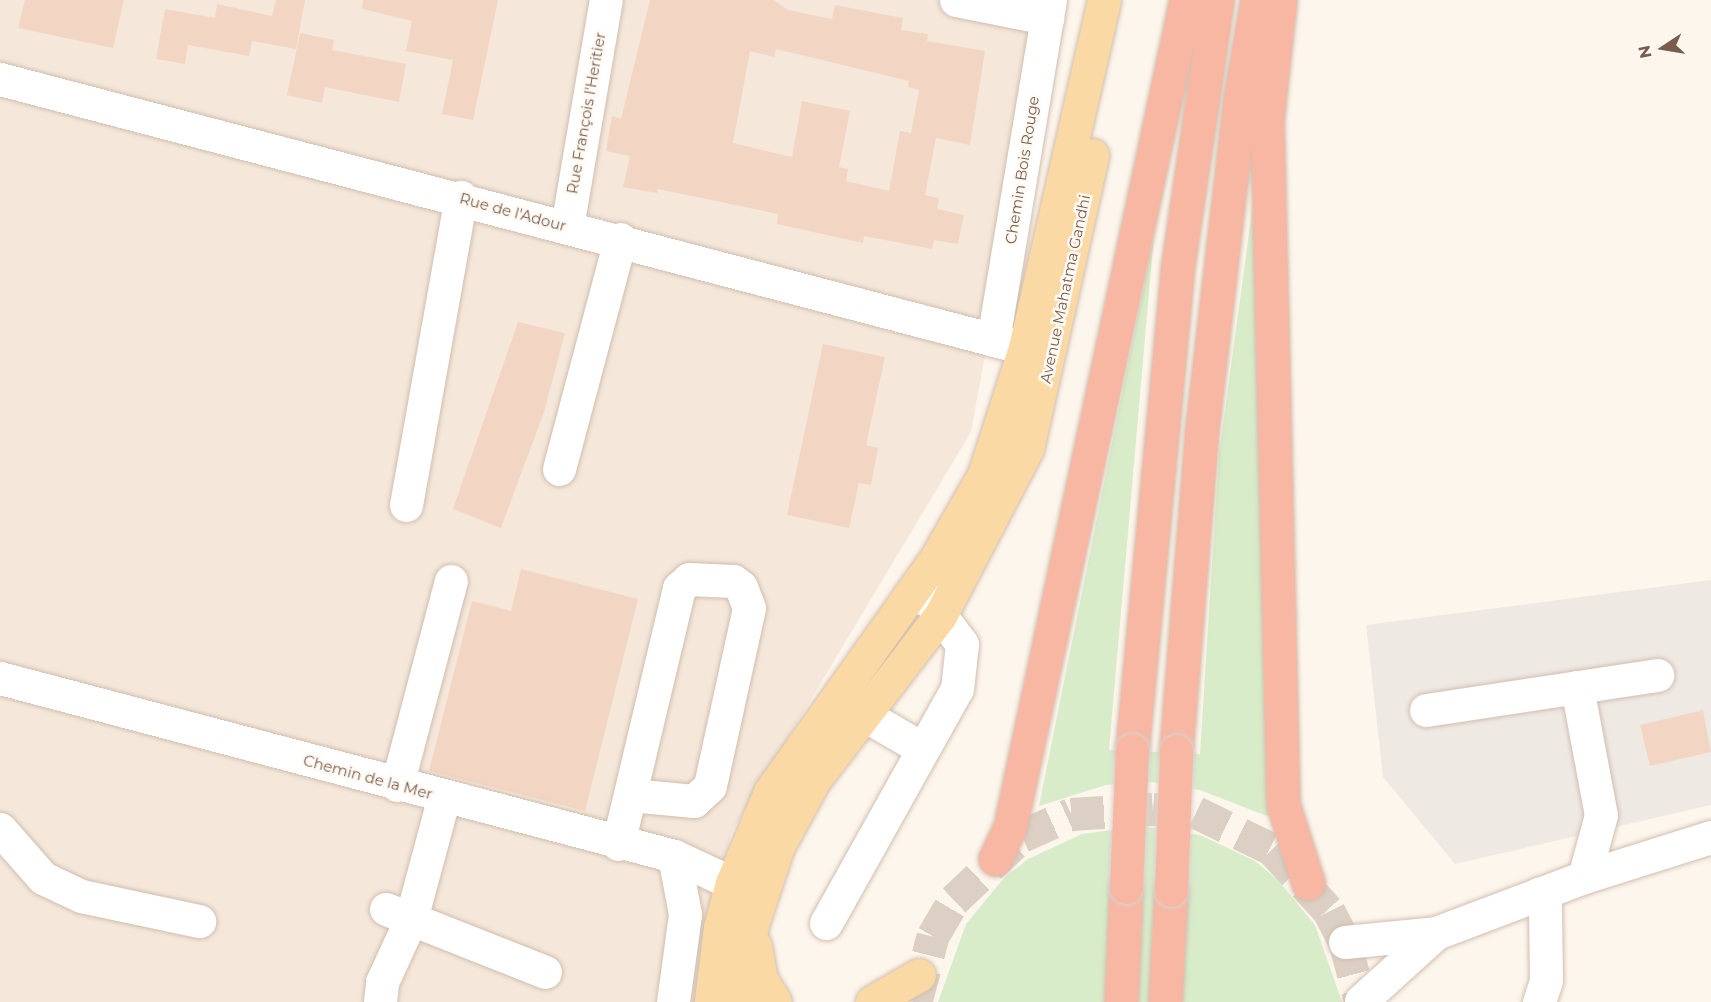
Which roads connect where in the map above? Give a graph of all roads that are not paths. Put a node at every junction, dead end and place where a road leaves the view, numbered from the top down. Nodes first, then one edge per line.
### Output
1 (606, 0) edge
2 (956, 0) edge
3 (1104, 0) edge
4 (1121, 0) edge
5 (1186, 0) edge
6 (1217, 0) edge
7 (1257, 0) edge
8 (1280, 0) edge
9 (1049, 9) edge
10 (0, 79) edge
11 (461, 197) junction
12 (567, 227) junction
13 (620, 239) junction
14 (993, 340) junction
15 (1025, 348) junction
16 (559, 469) dead end
17 (406, 506) dead end
18 (969, 564) junction
19 (451, 581) dead end
20 (926, 604) junction
21 (1658, 675) dead end
22 (0, 678) edge
23 (1577, 687) junction
24 (1426, 710) dead end
25 (862, 714) junction
26 (923, 749) junction
27 (397, 785) junction
28 (630, 795) junction
29 (444, 797) junction
30 (0, 829) edge
31 (1711, 837) edge
32 (618, 844) junction
33 (674, 856) junction
34 (995, 859) dead end
35 (1584, 877) junction
36 (732, 883) junction
37 (1308, 883) dead end
38 (1539, 894) junction
39 (399, 914) junction
40 (199, 921) dead end
41 (826, 922) dead end
42 (752, 924) junction
43 (720, 928) junction
44 (1436, 933) junction
45 (681, 942) junction
46 (1345, 942) dead end
47 (544, 972) dead end
48 (919, 975) dead end
49 (743, 991) edge
50 (1361, 1001) edge
51 (380, 1002) edge
52 (674, 1002) edge
53 (711, 1002) edge
54 (775, 1002) edge
55 (872, 1002) edge
56 (1121, 1002) edge
57 (1165, 1002) edge
58 (1539, 1002) edge

1 - 12 street, Rue François l'Heritier
2 - 9 street
3 - 15 main road, Avenue Mahatma Gandhi
4 - 18 main road, Avenue Mahatma Gandhi
5 - 34 highway
6 - 56 highway, bridge
7 - 57 highway, bridge
8 - 37 highway
9 - 14 street, Chemin Bois Rouge
10 - 11 street, Rue de l'Adour
11 - 12 street, Rue de l'Adour
11 - 17 street
12 - 13 street, Rue de l'Adour
13 - 14 street, Rue de l'Adour
13 - 16 street
14 - 15 street, Rue de l'Adour
15 - 18 main road, Avenue Mahatma Gandhi
15 - 20 main road, Avenue Mahatma Gandhi
18 - 20 main road, Avenue Mahatma Gandhi
19 - 27 street
20 - 25 main road, Avenue Mahatma Gandhi
20 - 26 street
20 - 36 main road, Avenue Mahatma Gandhi
21 - 23 street
22 - 27 street, Chemin de la Mer
23 - 24 street
23 - 35 street
25 - 26 street
25 - 42 main road
26 - 41 street
27 - 29 street, Chemin de la Mer
28 - 28 street
28 - 32 street
29 - 32 street, Chemin de la Mer
29 - 39 street
30 - 40 street
31 - 35 street
32 - 33 street, Chemin de la Mer
33 - 36 street, Chemin de la Mer
33 - 45 street
35 - 38 street
36 - 43 main road, Avenue Mahatma Gandhi
36 - 49 main road
38 - 44 street
38 - 58 street
39 - 47 street
39 - 51 street
42 - 49 main road
42 - 54 main road
43 - 45 street
43 - 53 main road, Avenue Mahatma Gandhi
44 - 46 street
44 - 50 street
45 - 52 street
48 - 55 main road

